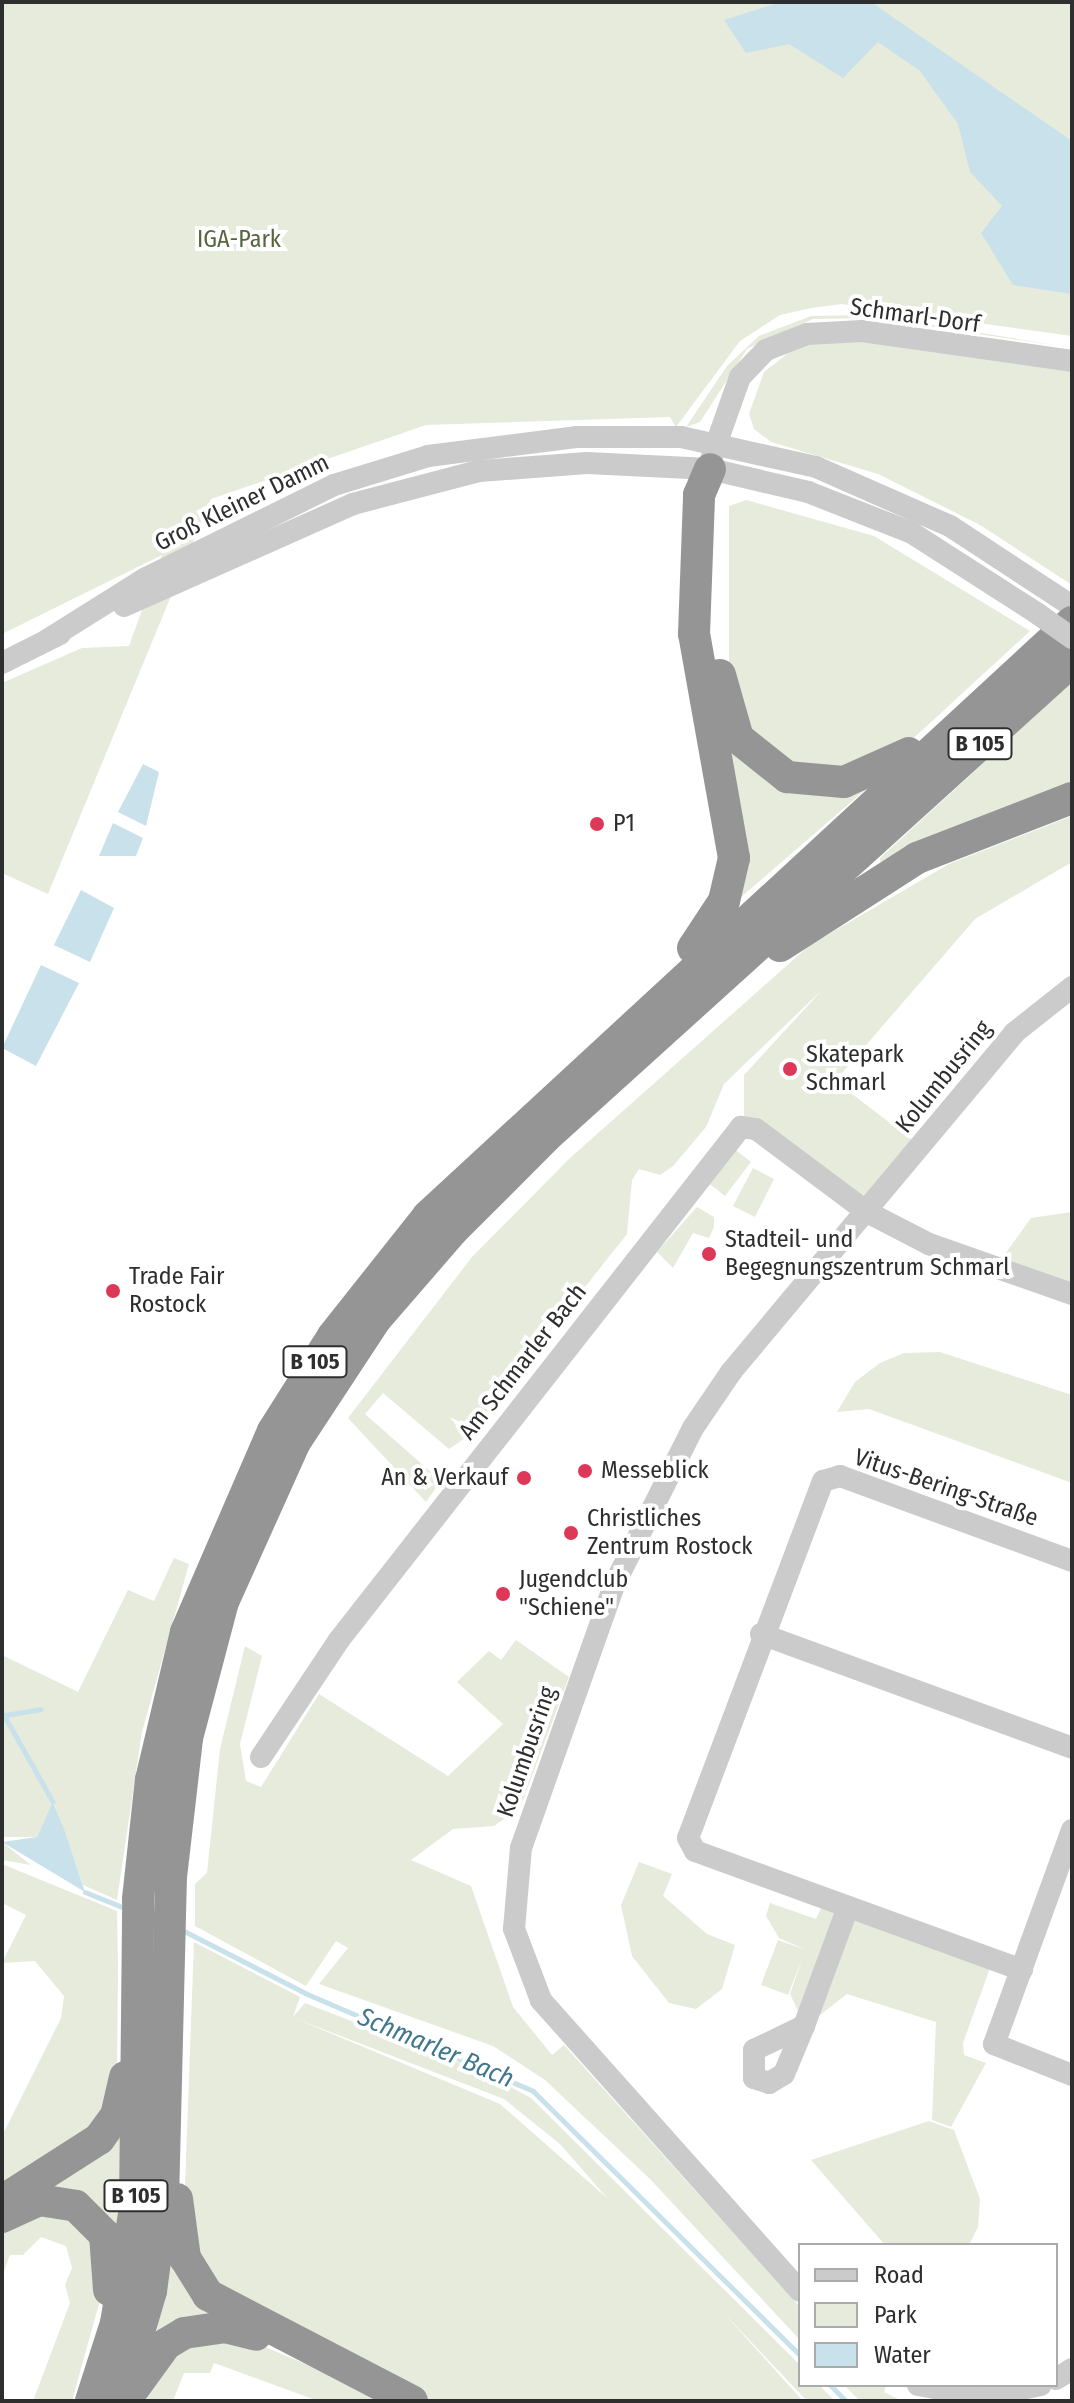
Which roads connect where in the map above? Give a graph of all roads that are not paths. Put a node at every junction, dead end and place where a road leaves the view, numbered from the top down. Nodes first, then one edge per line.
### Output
1 (1072, 361) edge
2 (712, 456) junction
3 (1067, 608) edge
4 (1072, 638) edge
5 (1072, 661) edge
6 (2, 663) edge
7 (986, 701) junction
8 (1072, 798) edge
9 (721, 976) junction
10 (1072, 987) edge
11 (622, 1032) junction
12 (867, 1212) junction
13 (1072, 1294) edge
14 (1072, 1561) edge
15 (761, 1634) junction
16 (1072, 1748) edge
17 (261, 1757) dead end
18 (1072, 1830) edge
19 (848, 1907) junction
20 (1022, 1970) junction
21 (135, 1995) junction
22 (804, 2026) dead end
23 (1072, 2075) edge
24 (166, 2147) junction
25 (2, 2201) edge
26 (2, 2217) edge
27 (798, 2289) edge
28 (288, 2342) junction
29 (926, 2387) edge
30 (1037, 2387) edge
31 (101, 2398) edge
32 (1014, 2398) edge
33 (126, 2401) edge
34 (412, 2401) edge

1 - 2 street, Schmarl-Dorf
2 - 3 street, Groß Kleiner Damm
2 - 4 street, Groß Kleiner Damm, bridge
2 - 6 street, Groß Kleiner Damm
2 - 7 highway
2 - 11 highway
3 - 7 highway, B 105
5 - 9 highway, B 105
7 - 11 highway, B 105
8 - 9 highway
9 - 24 highway, B 105
10 - 12 street, Kolumbusring
11 - 21 highway, B 105
12 - 13 street
12 - 17 street, Am Schmarler Bach
12 - 27 street, Kolumbusring
14 - 15 street, Vitus-Bering-Straße
15 - 16 street
15 - 19 street, Vitus-Bering-Straße
18 - 20 street
19 - 20 street, Vitus-Bering-Straße
19 - 22 street
20 - 23 street
21 - 25 highway
21 - 31 highway, B 105
24 - 28 highway
24 - 31 highway, B 105
26 - 31 highway
28 - 33 highway
28 - 34 highway
29 - 32 street
30 - 32 street

